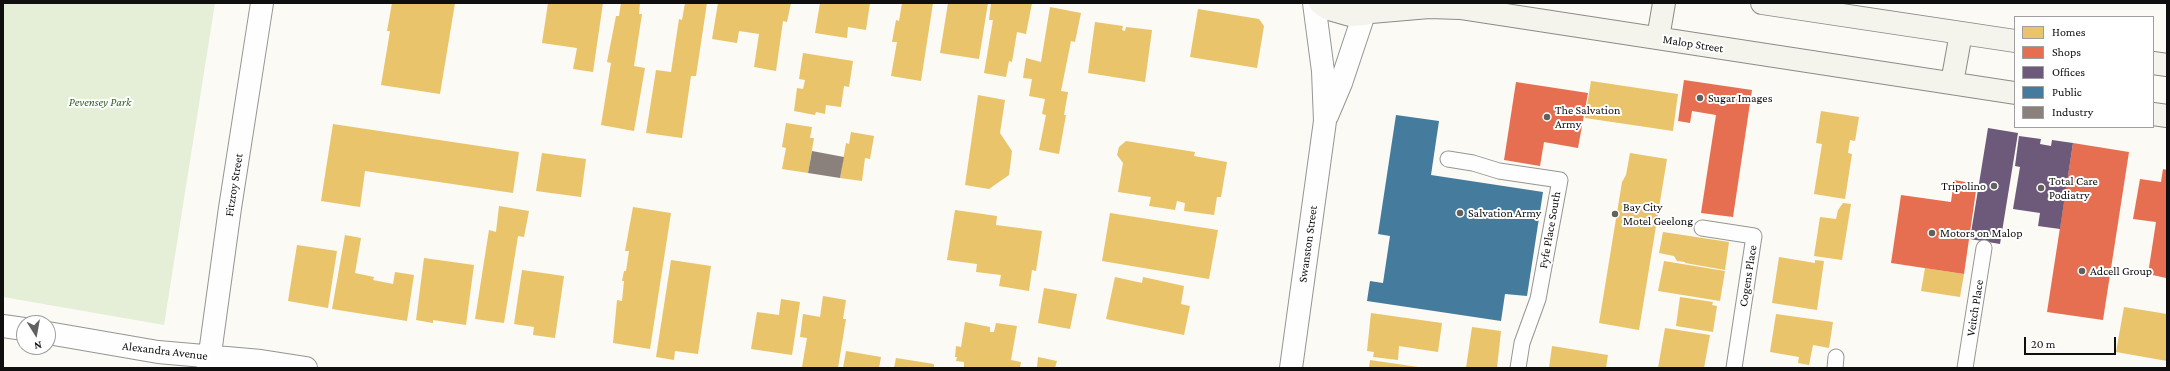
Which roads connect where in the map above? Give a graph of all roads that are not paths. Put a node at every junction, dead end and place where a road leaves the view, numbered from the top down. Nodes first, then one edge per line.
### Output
1 (262, 3) edge
2 (1314, 3) edge
3 (1320, 3) edge
4 (1664, 3) edge
5 (1762, 3) edge
6 (1373, 10) edge
7 (1961, 33) junction
8 (1658, 38) junction
9 (2014, 41) edge
10 (2154, 62) edge
11 (2167, 65) edge
12 (1952, 83) junction
13 (2014, 93) edge
14 (2154, 114) edge
15 (2167, 116) edge
16 (1325, 121) junction
17 (1448, 159) dead end
18 (1702, 228) dead end
19 (1984, 248) dead end
20 (3, 326) edge
21 (16, 328) edge
22 (56, 334) edge
23 (208, 362) edge
24 (306, 368) edge
25 (1291, 368) edge
26 (1518, 368) edge
27 (1734, 368) edge
28 (1965, 368) edge

1 - 23 street, Fitzroy Street
2 - 16 street, Swanston Street
3 - 6 street, Malop Street
4 - 8 street
5 - 7 street
6 - 8 street, Malop Street
6 - 16 street, Swanston Street
7 - 9 street
7 - 12 street
8 - 12 street, Malop Street
10 - 11 street
12 - 13 street, Malop Street
14 - 15 street
16 - 25 street, Swanston Street
17 - 26 lane, Fyfe Place South
18 - 27 lane, Cogens Place
19 - 28 lane, Veitch Place
20 - 21 street
22 - 23 street, Alexandra Avenue
23 - 24 street, Alexandra Avenue

